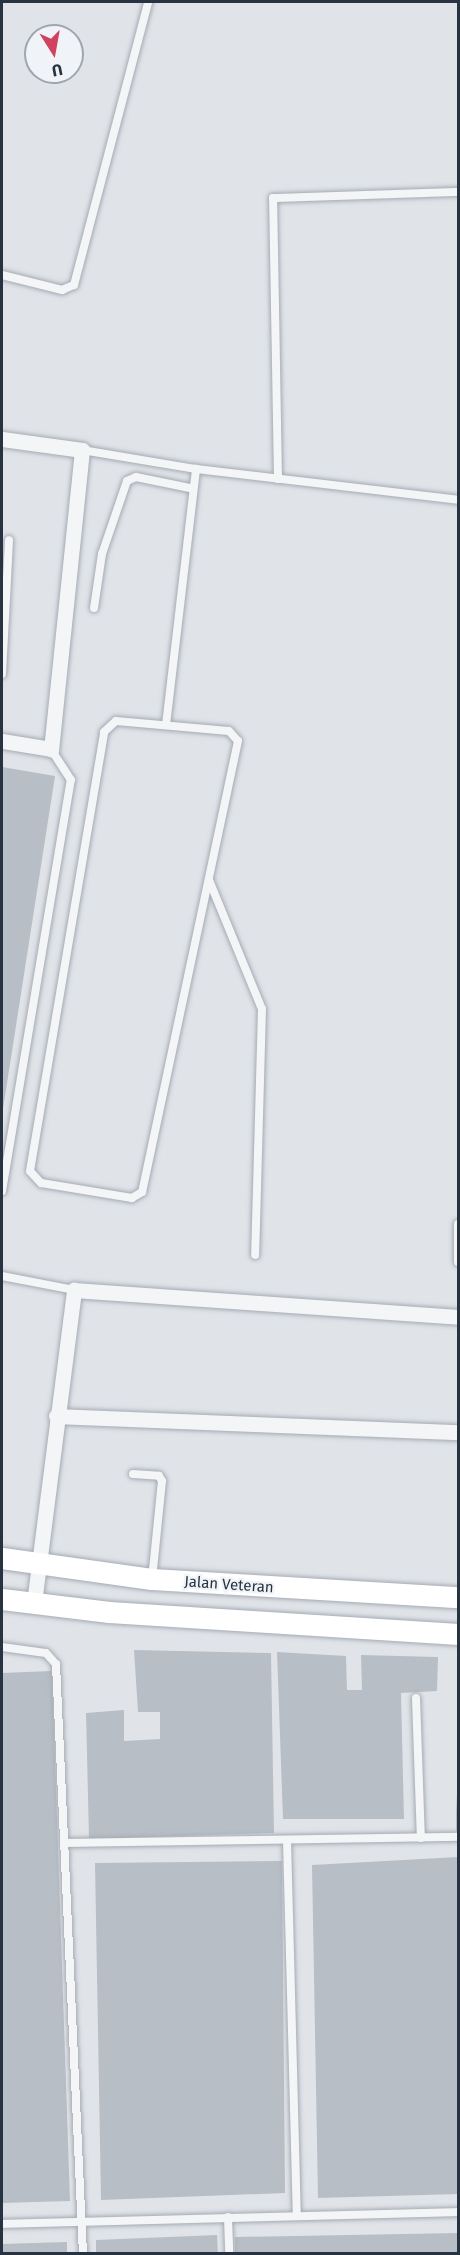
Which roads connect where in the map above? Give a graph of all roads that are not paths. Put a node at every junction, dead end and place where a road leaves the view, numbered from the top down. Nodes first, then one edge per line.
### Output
1 (148, 2) edge
2 (459, 192) edge
3 (2, 275) edge
4 (2, 440) edge
5 (82, 450) junction
6 (196, 469) junction
7 (278, 479) junction
8 (190, 488) junction
9 (459, 500) edge
10 (9, 540) dead end
11 (94, 608) dead end
12 (2, 674) edge
13 (166, 725) junction
14 (52, 740) junction
15 (2, 741) edge
16 (209, 880) junction
17 (2, 1191) edge
18 (459, 1224) edge
19 (255, 1255) dead end
20 (458, 1262) edge
21 (2, 1276) edge
22 (74, 1290) junction
23 (459, 1317) edge
24 (56, 1416) junction
25 (459, 1432) edge
26 (133, 1474) dead end
27 (2, 1557) edge
28 (37, 1562) junction
29 (152, 1579) junction
30 (459, 1597) edge
31 (2, 1599) edge
32 (34, 1602) junction
33 (459, 1634) edge
34 (2, 1647) edge
35 (416, 1698) dead end
36 (459, 1837) edge
37 (421, 1838) junction
38 (287, 1840) junction
39 (68, 1843) junction
40 (459, 2212) edge
41 (297, 2215) junction
42 (228, 2217) junction
43 (82, 2222) junction
44 (2, 2224) edge
45 (83, 2253) edge
46 (229, 2253) edge

1 - 3 lane
2 - 7 lane
4 - 5 street
5 - 6 lane
5 - 14 street
6 - 7 lane
6 - 8 lane
7 - 9 lane
8 - 11 lane
8 - 13 lane
10 - 12 lane
13 - 16 lane
13 - 16 lane
14 - 15 street
14 - 17 lane
16 - 19 lane
18 - 20 lane
21 - 22 lane
22 - 23 street
22 - 24 street
24 - 25 street
24 - 28 street
26 - 29 lane
27 - 28 main road, Jalan Veteran
28 - 29 main road, Jalan Veteran
28 - 32 street
29 - 30 main road, Jalan Veteran
31 - 32 main road
32 - 33 main road
34 - 39 lane
35 - 37 lane
36 - 37 lane
37 - 38 lane
38 - 39 lane
38 - 41 lane
39 - 43 lane
40 - 41 lane
41 - 42 lane
42 - 43 lane
42 - 46 lane
43 - 44 lane
43 - 45 lane

